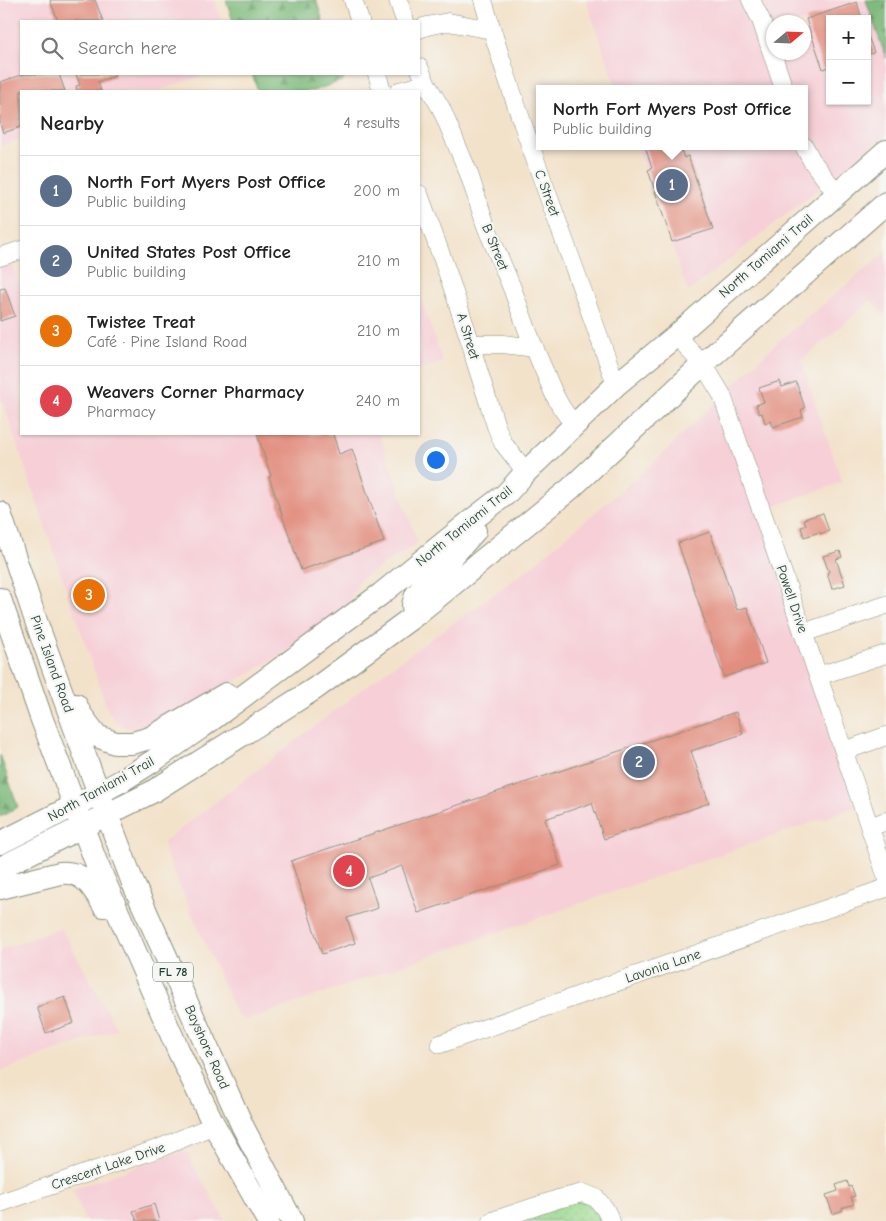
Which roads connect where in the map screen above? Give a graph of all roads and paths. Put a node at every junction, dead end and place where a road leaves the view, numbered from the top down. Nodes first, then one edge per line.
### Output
1 (353, 0) edge
2 (398, 0) edge
3 (483, 0) edge
4 (751, 0) edge
5 (360, 20) edge
6 (406, 20) edge
7 (420, 29) edge
8 (492, 30) junction
9 (420, 69) edge
10 (377, 75) edge
11 (426, 84) junction
12 (783, 85) edge
13 (382, 90) edge
14 (404, 90) edge
15 (806, 150) edge
16 (886, 151) edge
17 (838, 194) junction
18 (420, 197) edge
19 (886, 203) edge
20 (20, 250) edge
21 (0, 257) edge
22 (677, 335) junction
23 (471, 344) junction
24 (535, 348) junction
25 (703, 364) junction
26 (616, 385) junction
27 (574, 425) junction
28 (526, 472) junction
29 (506, 494) junction
30 (0, 513) edge
31 (0, 599) edge
32 (886, 605) edge
33 (414, 616) junction
34 (36, 621) junction
35 (803, 633) junction
36 (316, 643) junction
37 (886, 654) edge
38 (818, 676) junction
39 (886, 736) edge
40 (844, 750) junction
41 (99, 793) junction
42 (74, 805) junction
43 (107, 814) junction
44 (878, 824) edge
45 (82, 827) junction
46 (0, 843) edge
47 (0, 868) edge
48 (886, 875) edge
49 (0, 888) edge
50 (886, 888) edge
51 (142, 969) junction
52 (440, 1044) dead end
53 (214, 1125) junction
54 (0, 1204) edge
55 (268, 1221) edge
56 (292, 1221) edge
57 (492, 1221) edge
58 (611, 1221) edge

1 - 5 street
2 - 6 street
3 - 8 street, C Street
4 - 12 street
7 - 8 street
8 - 26 street, C Street
9 - 11 street, B Street
10 - 13 street
11 - 14 street
11 - 24 street, B Street
15 - 17 street
16 - 17 main road, North Tamiami Trail
17 - 22 main road, North Tamiami Trail
18 - 23 street, A Street
19 - 25 main road, North Tamiami Trail
20 - 21 street
22 - 25 street, Powell Drive
22 - 26 main road, North Tamiami Trail
23 - 24 street
23 - 28 street, A Street
24 - 27 street, B Street
25 - 33 main road, North Tamiami Trail
25 - 35 street, Powell Drive
26 - 27 main road, North Tamiami Trail
27 - 28 main road, North Tamiami Trail
28 - 29 main road, North Tamiami Trail
29 - 33 main road
29 - 36 main road, North Tamiami Trail
30 - 34 main road, Pine Island Road / FL 78
31 - 42 main road, Pine Island Road / FL 78
32 - 35 street
33 - 43 main road, North Tamiami Trail
34 - 36 main road
34 - 41 main road, Pine Island Road / FL 78
35 - 38 street, Powell Drive
36 - 41 main road, North Tamiami Trail
37 - 38 street
38 - 40 street, Powell Drive
39 - 40 street
40 - 44 street, Powell Drive
41 - 42 main road, North Tamiami Trail
41 - 43 main road, Pine Island Road / FL 78
42 - 45 main road, Pine Island Road / FL 78
42 - 46 main road, North Tamiami Trail
43 - 45 main road, North Tamiami Trail
43 - 56 main road, Bayshore Road / FL 78
44 - 48 street, Powell Drive
45 - 47 main road, North Tamiami Trail
45 - 51 main road, Bayshore Road / FL 78
49 - 51 main road
50 - 52 street, Lavonia Lane
51 - 53 main road, Bayshore Road / FL 78
53 - 54 street, Crescent Lake Drive
53 - 55 main road, Bayshore Road / FL 78
57 - 58 street

